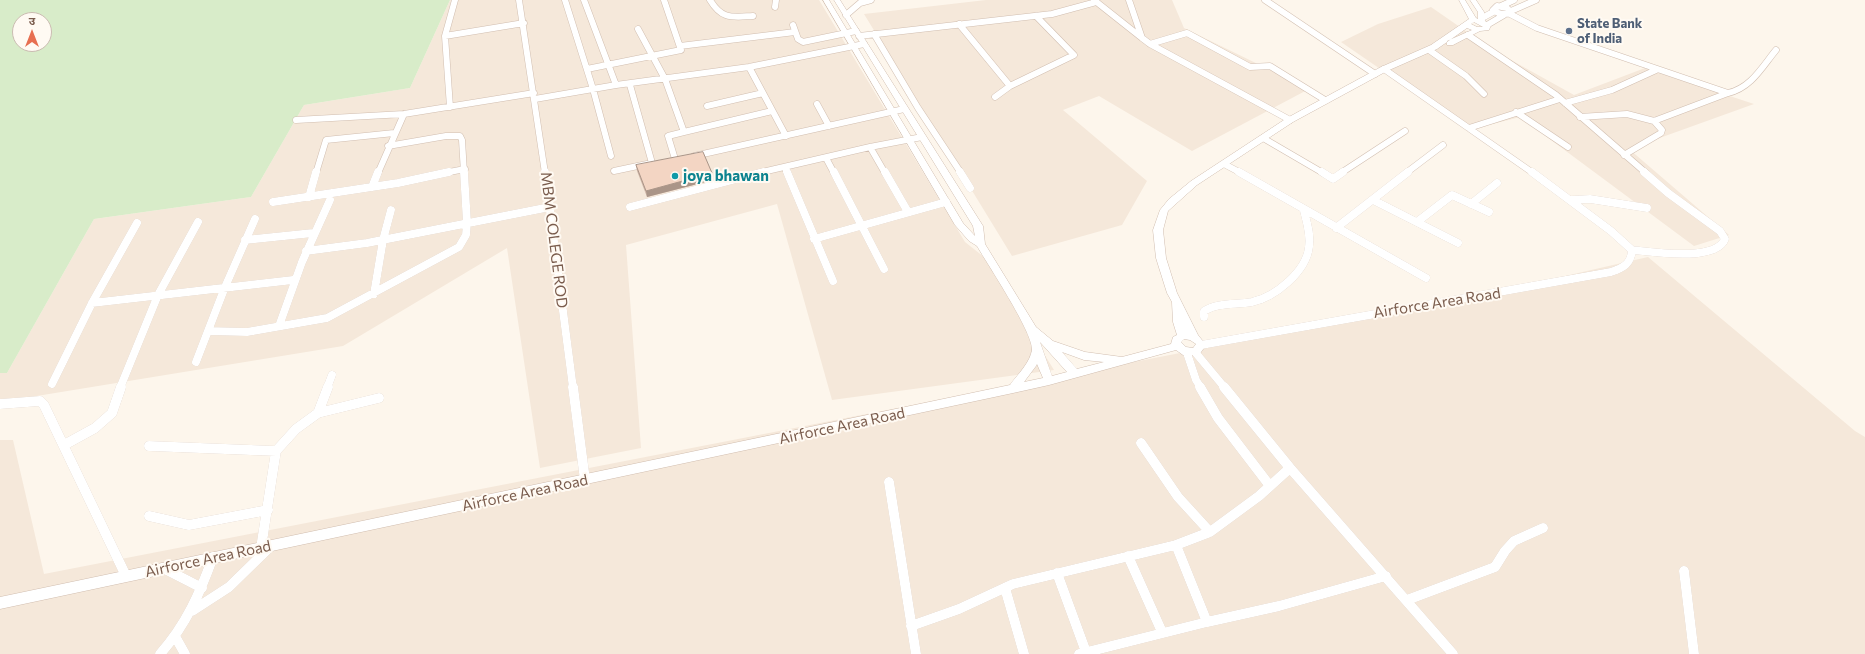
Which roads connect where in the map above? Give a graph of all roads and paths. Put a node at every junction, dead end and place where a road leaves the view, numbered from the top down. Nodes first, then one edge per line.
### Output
1 (455, 0) edge
2 (519, 0) edge
3 (565, 0) edge
4 (584, 0) edge
5 (664, 0) edge
6 (710, 0) edge
7 (776, 0) edge
8 (826, 0) edge
9 (837, 0) edge
10 (850, 0) edge
11 (871, 0) edge
12 (1129, 0) edge
13 (1265, 0) edge
14 (1462, 0) edge
15 (1473, 0) edge
16 (1514, 0) edge
17 (1536, 0) edge
18 (1095, 1) edge
19 (1501, 6) junction
20 (775, 7) dead end
21 (854, 7) junction
22 (1495, 11) junction
23 (1508, 13) junction
24 (846, 15) junction
25 (753, 16) dead end
26 (1036, 16) junction
27 (1484, 21) junction
28 (1470, 22) junction
29 (524, 23) junction
30 (794, 24) dead end
31 (959, 24) junction
32 (638, 29) dead end
33 (1479, 29) junction
34 (796, 32) junction
35 (846, 34) junction
36 (858, 34) junction
37 (874, 34) junction
38 (1468, 35) junction
39 (445, 36) junction
40 (1142, 38) junction
41 (864, 44) junction
42 (1150, 44) junction
43 (680, 46) junction
44 (854, 47) junction
45 (1432, 48) junction
46 (1776, 50) dead end
47 (652, 56) junction
48 (609, 65) junction
49 (749, 67) junction
50 (587, 68) junction
51 (1384, 69) junction
52 (1656, 70) junction
53 (1375, 74) junction
54 (665, 79) junction
55 (616, 85) junction
56 (630, 85) junction
57 (1010, 86) junction
58 (593, 89) junction
59 (763, 93) junction
60 (1728, 93) junction
61 (1484, 94) dead end
62 (534, 96) junction
63 (995, 96) dead end
64 (1326, 100) junction
65 (1563, 101) junction
66 (817, 104) dead end
67 (707, 106) dead end
68 (450, 107) junction
69 (903, 107) junction
70 (918, 108) junction
71 (772, 111) junction
72 (892, 112) junction
73 (1516, 112) junction
74 (404, 114) junction
75 (1580, 117) junction
76 (296, 120) dead end
77 (1290, 120) junction
78 (1654, 122) junction
79 (829, 126) junction
80 (1469, 128) junction
81 (1404, 131) dead end
82 (684, 132) junction
83 (394, 133) junction
84 (786, 136) junction
85 (922, 137) junction
86 (1263, 138) junction
87 (909, 140) junction
88 (1444, 145) dead end
89 (388, 146) junction
90 (870, 147) junction
91 (1568, 147) dead end
92 (1624, 155) junction
93 (611, 156) dead end
94 (690, 157) edge
95 (683, 158) edge
96 (826, 158) junction
97 (675, 159) junction
98 (668, 161) edge
99 (660, 162) edge
100 (652, 163) junction
101 (1224, 164) junction
102 (784, 168) junction
103 (465, 169) junction
104 (614, 171) dead end
105 (1497, 184) dead end
106 (372, 187) junction
107 (970, 188) dead end
108 (309, 197) junction
109 (330, 200) dead end
110 (1373, 200) junction
111 (1570, 200) junction
112 (273, 202) dead end
113 (946, 202) junction
114 (1471, 204) junction
115 (550, 206) junction
116 (630, 207) dead end
117 (1647, 208) dead end
118 (391, 210) dead end
119 (1304, 211) junction
120 (908, 212) junction
121 (1489, 212) dead end
122 (255, 219) dead end
123 (198, 222) dead end
124 (1417, 222) junction
125 (137, 223) dead end
126 (467, 224) junction
127 (862, 226) junction
128 (1336, 228) junction
129 (313, 233) junction
130 (814, 239) junction
131 (245, 240) junction
132 (383, 240) junction
133 (1458, 243) dead end
134 (980, 244) junction
135 (1632, 250) junction
136 (306, 251) junction
137 (884, 269) dead end
138 (1426, 278) dead end
139 (293, 280) junction
140 (833, 281) dead end
141 (225, 288) junction
142 (374, 294) junction
143 (158, 295) junction
144 (92, 302) junction
145 (1176, 302) junction
146 (1204, 317) dead end
147 (279, 326) junction
148 (1032, 330) junction
149 (208, 331) junction
150 (1180, 341) junction
151 (1049, 344) junction
152 (1194, 347) junction
153 (1037, 348) junction
154 (1124, 360) junction
155 (196, 362) dead end
156 (1076, 374) junction
157 (332, 375) dead end
158 (1049, 381) junction
159 (52, 384) dead end
160 (1013, 389) junction
161 (379, 398) dead end
162 (0, 404) edge
163 (318, 414) junction
164 (1141, 443) dead end
165 (64, 445) junction
166 (150, 446) dead end
167 (276, 451) junction
168 (1290, 468) junction
169 (585, 480) junction
170 (889, 482) dead end
171 (1270, 486) junction
172 (268, 510) junction
173 (148, 516) dead end
174 (1543, 528) dead end
175 (1210, 532) junction
176 (1176, 544) junction
177 (266, 547) junction
178 (1128, 556) junction
179 (213, 557) junction
180 (162, 568) junction
181 (1684, 571) dead end
182 (1057, 573) junction
183 (126, 576) junction
184 (1386, 576) junction
185 (202, 588) junction
186 (1005, 588) junction
187 (1407, 600) junction
188 (0, 603) edge
189 (192, 611) junction
190 (1207, 622) junction
191 (911, 626) junction
192 (1162, 632) junction
193 (176, 638) junction
194 (1083, 653) edge
195 (160, 654) edge
196 (185, 654) edge
197 (916, 654) edge
198 (1024, 654) edge
199 (1453, 654) edge
200 (1694, 654) edge

1 - 39 street
2 - 29 street, MBM COLEGE ROD
3 - 50 street
4 - 48 street
5 - 43 street
6 - 25 street
7 - 20 street
8 - 35 street
9 - 24 street
10 - 21 street
11 - 21 street
12 - 40 street
13 - 53 street
14 - 28 street
15 - 27 street
16 - 19 street
17 - 23 street
18 - 26 street
18 - 40 street
19 - 22 street
19 - 23 street
21 - 24 street
22 - 23 street
22 - 27 street
23 - 27 street
23 - 52 street
24 - 36 street
26 - 31 street
26 - 57 street
27 - 28 street
27 - 33 street
28 - 33 street
28 - 45 street
29 - 39 street
29 - 62 street, MBM COLEGE ROD
30 - 34 street
31 - 37 street
31 - 57 street
32 - 47 street
33 - 38 street
34 - 35 street
34 - 43 street
35 - 36 street
35 - 44 street
36 - 37 street
36 - 41 street
37 - 70 street
38 - 45 street
38 - 65 street
39 - 68 street
40 - 42 street
41 - 44 street
41 - 69 street
42 - 64 street
42 - 77 street
43 - 47 street
44 - 49 street
44 - 72 street
45 - 51 street
45 - 61 street
46 - 60 street
47 - 48 street
47 - 54 street
48 - 50 street
48 - 55 street
49 - 54 street
49 - 59 street
50 - 58 street
51 - 53 street
51 - 80 street
52 - 60 street
52 - 65 street
53 - 64 street
54 - 56 street
54 - 82 street
55 - 56 street
55 - 58 street
56 - 100 street
57 - 63 street
58 - 62 street
58 - 93 street
59 - 67 street
59 - 71 street
60 - 78 street
62 - 68 street
62 - 115 street, MBM COLEGE ROD
64 - 77 street
65 - 73 street
65 - 75 street
66 - 79 street
68 - 74 street
69 - 70 street
69 - 72 street
69 - 85 street
70 - 107 street
71 - 82 street
71 - 84 street
72 - 79 street
72 - 87 street
73 - 80 street
73 - 91 street
74 - 76 street
74 - 83 street
75 - 78 street
75 - 92 street
77 - 86 street
78 - 92 street
79 - 84 street
80 - 111 street
81 - 86 street
82 - 97 street
83 - 89 street
83 - 108 street
84 - 94 street
85 - 87 street
85 - 134 street
86 - 101 street
87 - 90 street
87 - 113 street
88 - 110 street
89 - 103 street
89 - 106 street
90 - 96 street
90 - 120 street
92 - 135 street
95 - 97 street
96 - 102 street
96 - 127 street
97 - 98 street
99 - 100 street
100 - 104 street
101 - 119 street
101 - 145 street
102 - 116 street
102 - 130 street
103 - 106 street
103 - 126 street
105 - 114 street
106 - 108 street
108 - 112 street
109 - 129 street
110 - 124 street
110 - 128 street
111 - 117 street
111 - 135 street
113 - 120 street
113 - 134 street
114 - 121 street
114 - 124 street
115 - 126 street
115 - 169 street, MBM COLEGE ROD
118 - 132 street
119 - 128 street
119 - 146 street
120 - 127 street
122 - 131 street
123 - 143 street
124 - 133 street
125 - 144 street
126 - 132 street
126 - 142 street
127 - 130 street
127 - 137 street
128 - 138 street
129 - 131 street
129 - 136 street
130 - 140 street
131 - 141 street
132 - 136 street
132 - 142 street
134 - 148 street
135 - 152 street, Airforce Area Road
136 - 139 street
139 - 141 street
139 - 147 street
141 - 143 street
141 - 149 street
142 - 147 street
143 - 144 street
143 - 165 street
144 - 159 street
145 - 150 street
145 - 152 street
147 - 149 street
148 - 151 street
148 - 153 street
149 - 155 street
150 - 152 street
150 - 152 street
150 - 154 street, Airforce Area Road
151 - 154 street
151 - 156 street
152 - 168 street
152 - 171 street
153 - 158 street
153 - 160 street
154 - 156 street, Airforce Area Road
156 - 158 street, Airforce Area Road
157 - 163 street
158 - 160 street, Airforce Area Road
160 - 169 street, Airforce Area Road
161 - 163 street
162 - 165 street
163 - 167 street
164 - 175 street
165 - 183 street
166 - 167 street
167 - 172 street
168 - 171 street
168 - 184 street
169 - 177 street, Airforce Area Road
170 - 191 street
171 - 175 street
172 - 173 street
172 - 177 street
174 - 187 street
175 - 176 street
176 - 178 street
176 - 190 street
177 - 179 street, Airforce Area Road
177 - 189 street
178 - 182 street
178 - 192 street
179 - 180 street, Airforce Area Road
179 - 185 street
180 - 183 street, Airforce Area Road
180 - 185 street
181 - 200 street
182 - 186 street
182 - 194 street
183 - 188 street, Airforce Area Road
184 - 187 street
184 - 190 street
185 - 189 street
186 - 191 street
186 - 198 street
187 - 199 street
189 - 193 street
190 - 192 street
191 - 197 street
192 - 194 street
193 - 195 street
193 - 196 street

